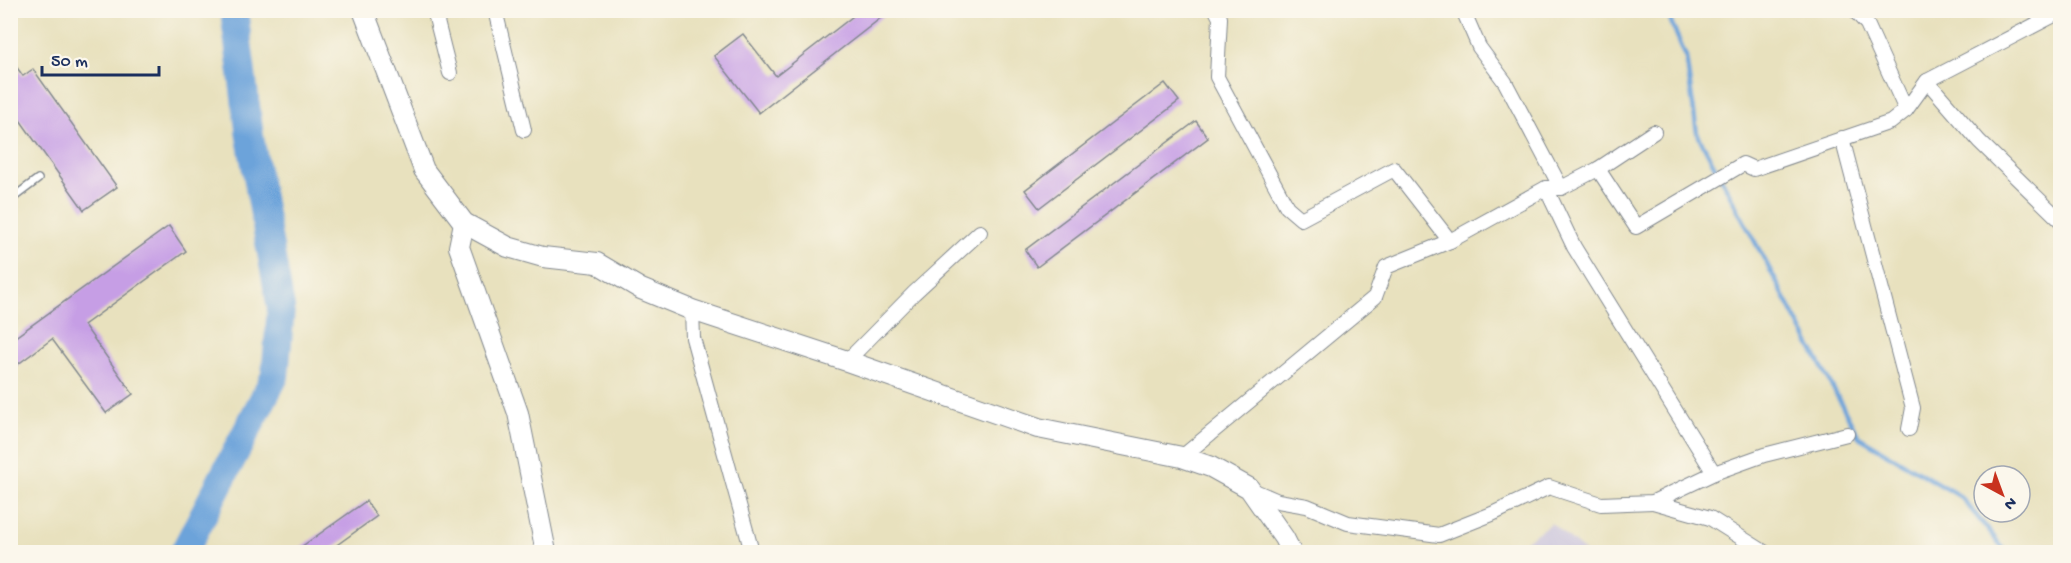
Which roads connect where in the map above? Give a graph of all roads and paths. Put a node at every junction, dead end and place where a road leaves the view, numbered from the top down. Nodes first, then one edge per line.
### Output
1 (363, 10) edge
2 (434, 10) edge
3 (495, 10) edge
4 (1216, 10) edge
5 (1463, 10) edge
6 (1854, 10) edge
7 (2061, 12) edge
8 (450, 73) dead end
9 (1927, 81) junction
10 (1906, 110) junction
11 (524, 130) dead end
12 (1654, 132) dead end
13 (1842, 138) junction
14 (1598, 169) junction
15 (38, 179) dead end
16 (1546, 188) junction
17 (1561, 188) junction
18 (10, 200) edge
19 (2061, 220) edge
20 (464, 223) junction
21 (980, 232) dead end
22 (1450, 241) junction
23 (692, 310) junction
24 (847, 361) junction
25 (1909, 429) dead end
26 (1846, 434) dead end
27 (1182, 457) junction
28 (1714, 473) junction
29 (1248, 488) junction
30 (1653, 502) junction
31 (546, 552) edge
32 (752, 552) edge
33 (1291, 552) edge
34 (1764, 552) edge

1 - 20 main road
2 - 8 street
3 - 11 street
4 - 22 street
5 - 17 street
6 - 10 street
7 - 9 street
9 - 10 street
9 - 19 street
10 - 13 street
12 - 14 street
13 - 14 street
13 - 25 street
14 - 17 street
15 - 18 lane
16 - 17 street
16 - 22 street
16 - 28 street
20 - 23 main road
20 - 31 main road
21 - 24 street
22 - 27 street
23 - 24 main road
23 - 32 street
24 - 27 main road
26 - 28 street
27 - 29 main road
28 - 30 street
29 - 30 street
29 - 33 main road
30 - 34 street

